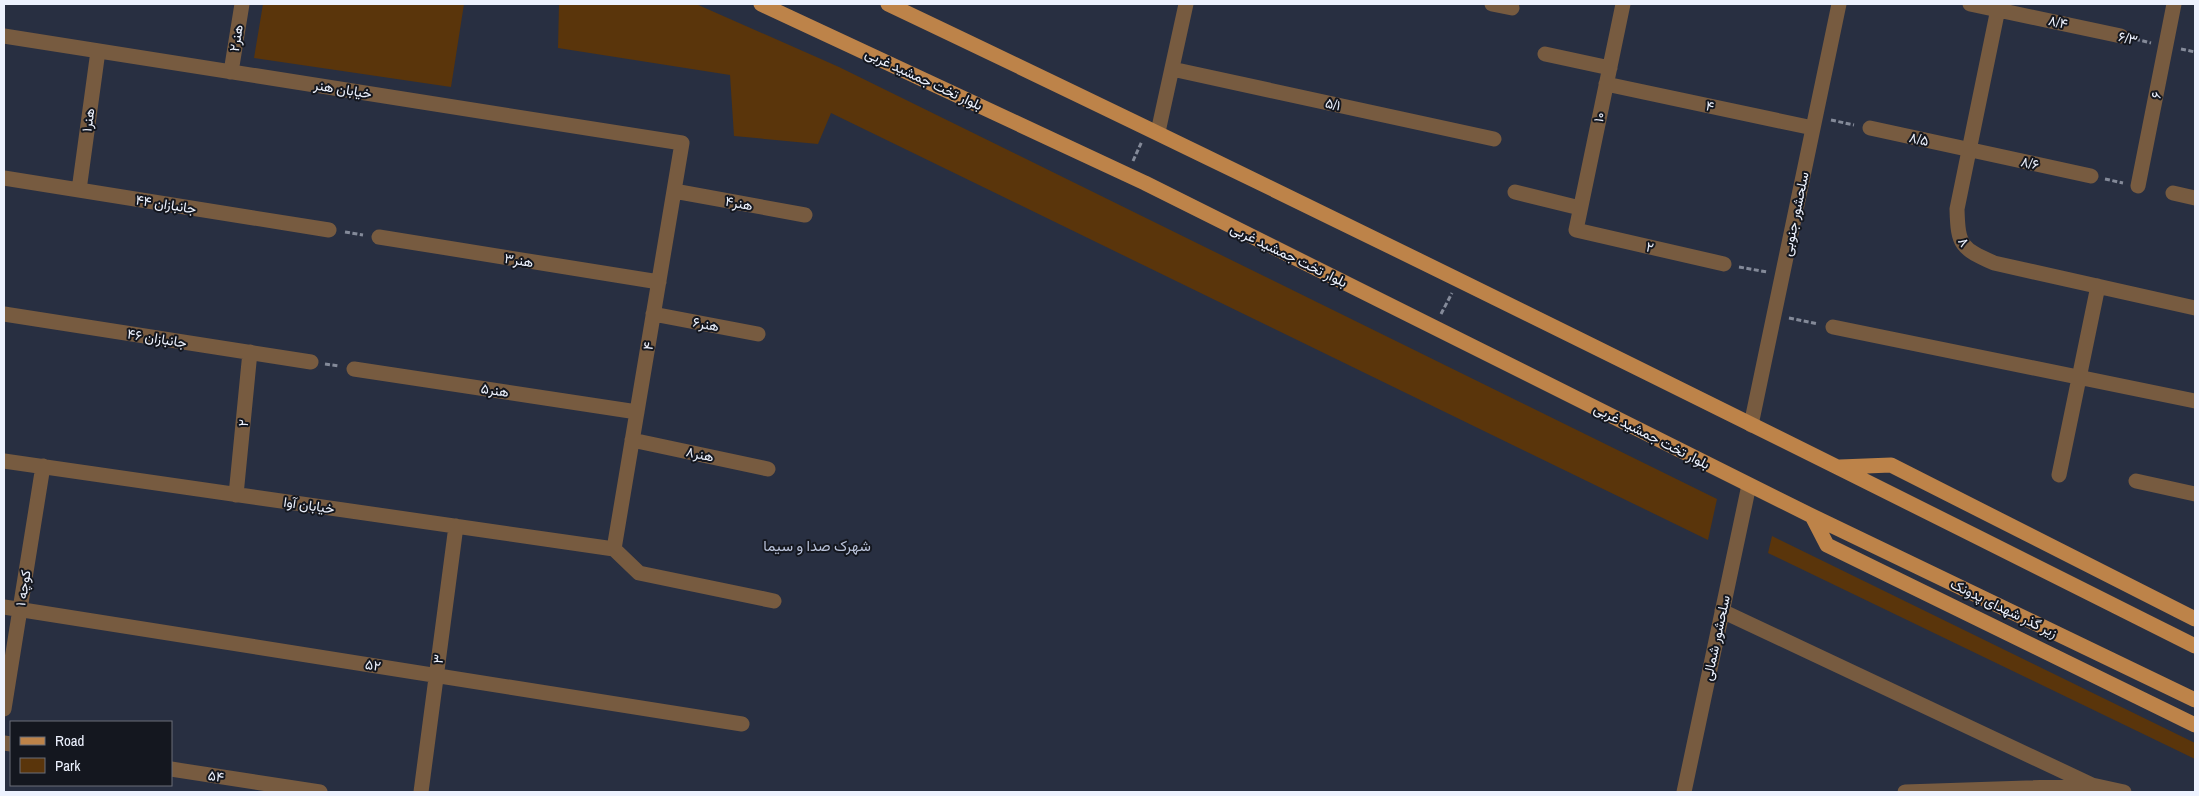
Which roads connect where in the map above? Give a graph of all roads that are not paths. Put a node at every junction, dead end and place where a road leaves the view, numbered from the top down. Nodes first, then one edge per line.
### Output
1 (242, 4) edge
2 (761, 4) edge
3 (888, 4) edge
4 (1186, 4) edge
5 (1492, 4) edge
6 (1623, 4) edge
7 (1839, 4) edge
8 (1970, 4) edge
9 (2174, 4) edge
10 (1999, 7) edge
11 (1512, 8) dead end
12 (2090, 29) joint
13 (4, 36) edge
14 (2121, 36) road end
15 (98, 51) junction
16 (1545, 54) dead end
17 (1610, 68) junction
18 (1172, 69) junction
19 (231, 72) junction
20 (1606, 84) junction
21 (1814, 122) junction
22 (1870, 128) road end
23 (1154, 130) junction
24 (1494, 139) dead end
25 (682, 143) joint
26 (1969, 150) junction
27 (2091, 176) dead end
28 (4, 178) edge
29 (2138, 186) dead end
30 (79, 190) junction
31 (674, 191) junction
32 (1515, 192) dead end
33 (2173, 194) dead end
34 (2195, 198) edge
35 (1580, 208) junction
36 (805, 215) dead end
37 (329, 230) road end
38 (1576, 230) joint
39 (379, 237) road end
40 (1724, 264) road end
41 (659, 282) junction
42 (2098, 286) junction
43 (2195, 308) edge
44 (4, 314) edge
45 (653, 314) junction
46 (1833, 327) road end
47 (758, 334) dead end
48 (250, 352) junction
49 (310, 362) road end
50 (354, 369) road end
51 (2079, 377) junction
52 (2195, 401) edge
53 (637, 412) junction
54 (1751, 424) junction
55 (632, 440) junction
56 (4, 461) edge
57 (42, 466) junction
58 (1839, 467) junction
59 (768, 469) dead end
60 (2059, 474) dead end
61 (2136, 481) dead end
62 (1749, 485) junction
63 (236, 494) junction
64 (2195, 494) edge
65 (1812, 516) junction
66 (456, 526) junction
67 (614, 549) junction
68 (774, 601) dead end
69 (4, 607) edge
70 (20, 609) junction
71 (1722, 611) junction
72 (2195, 619) edge
73 (2195, 646) edge
74 (436, 675) junction
75 (2195, 700) edge
76 (4, 709) edge
77 (742, 724) dead end
78 (2195, 725) edge
79 (172, 769) edge
80 (2092, 785) junction
81 (320, 792) edge
82 (421, 792) edge
83 (1684, 792) edge
84 (1905, 792) edge
85 (2124, 792) edge

1 - 19 street, هنر۲
2 - 62 main road, بلوار تخت جمشید غربی
3 - 23 main road
4 - 18 street
5 - 11 street
6 - 17 street, ۱۰
7 - 21 street, سلحشور جنوبی
8 - 10 street, ۸/۴
9 - 29 street, ۶
10 - 12 street, ۸/۴
10 - 26 street, ۸
12 - 14 street, ۶/۳
13 - 15 street, خیابان هنر
15 - 19 street, خیابان هنر
15 - 30 street, هنر۱
16 - 17 street
17 - 20 street, ۱۰
18 - 23 street
18 - 24 street, ۵/۱
19 - 25 street, خیابان هنر
20 - 21 street, ۴
20 - 35 street, ۱۰
21 - 54 street, سلحشور جنوبی
22 - 26 street, ۸/۵
23 - 54 main road
25 - 31 street, ۴
26 - 27 street, ۸/۶
26 - 42 street, ۸
28 - 30 street, ۴۴ جانبازان
30 - 37 street, ۴۴ جانبازان
31 - 36 street, هنر۴
31 - 41 street, ۴
32 - 35 street
33 - 34 street
35 - 38 street, ۱۰
38 - 40 street, ۲
39 - 41 street, هنر۳
41 - 45 street, ۴
42 - 43 street, ۸
42 - 51 street
44 - 48 street, ۴۶ جانبازان
45 - 47 street, هنر۶
45 - 53 street, ۴
46 - 51 street
48 - 49 street, ۴۶ جانبازان
48 - 63 street, ۲
50 - 53 street, هنر۵
51 - 52 street
51 - 60 street
53 - 55 street, ۴
54 - 58 main road
55 - 59 street, هنر۸
55 - 67 street, ۴
56 - 57 street, خیابان آوا
57 - 63 street, خیابان آوا
57 - 70 street, کوچه ۱
58 - 72 main road
58 - 73 main road
61 - 64 street
62 - 65 main road, بلوار تخت جمشید غربی
62 - 71 street, سلحشور شمالی
63 - 66 street, خیابان آوا
65 - 75 main road, زیر گذر شهدای پدونک
65 - 78 main road
66 - 67 street, خیابان آوا
66 - 74 street, ۳
67 - 68 street
69 - 70 street, ۵۲
70 - 74 street, ۵۲
70 - 76 street, کوچه ۱
71 - 80 street
71 - 83 street, سلحشور شمالی
74 - 77 street, ۵۲
74 - 82 street, ۳
79 - 81 street, ۵۴
80 - 84 street
80 - 85 street

